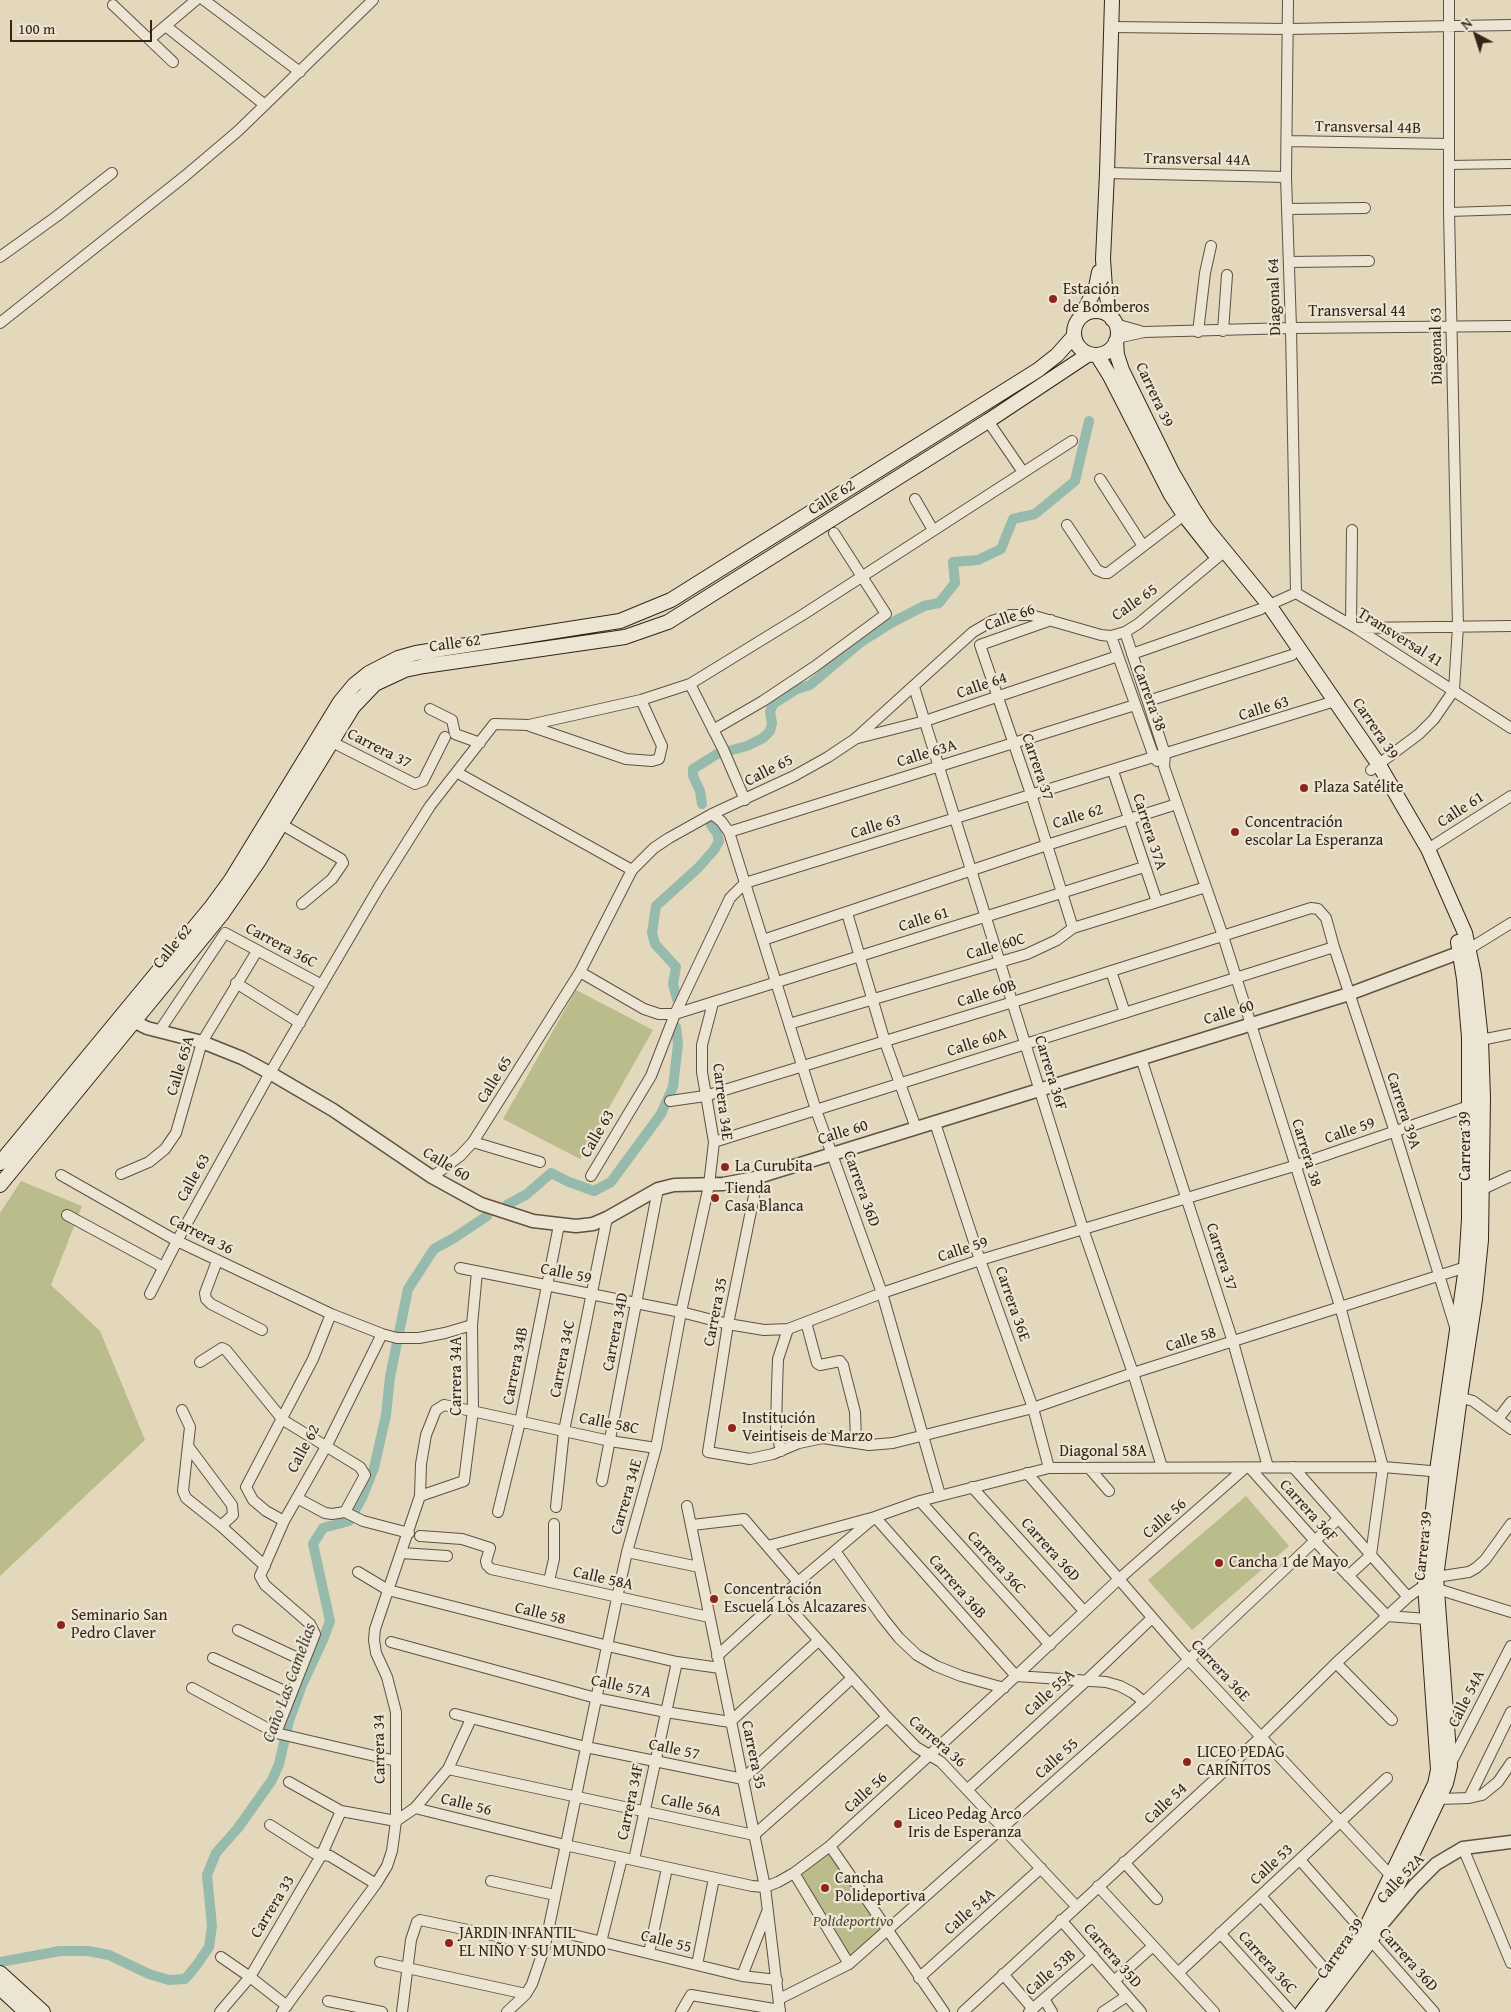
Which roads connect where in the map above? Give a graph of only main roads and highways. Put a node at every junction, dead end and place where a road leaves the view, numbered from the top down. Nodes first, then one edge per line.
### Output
1 (1112, 0) edge
2 (1102, 259) junction
3 (1081, 317) junction
4 (1115, 330) junction
5 (1074, 336) junction
6 (1093, 354) junction
7 (1221, 554) junction
8 (1265, 607) junction
9 (1331, 703) junction
10 (1375, 768) junction
11 (1465, 951) junction
12 (0, 1164) edge
13 (0, 1185) edge
14 (1454, 1396) junction
15 (1432, 1584) junction
16 (1395, 1879) junction
17 (1370, 1935) junction
18 (0, 1973) edge
19 (0, 1988) edge
20 (19, 2010) edge
21 (43, 2012) edge
22 (1302, 2012) edge
23 (1316, 2012) edge

1 - 2 main road
2 - 3 main road
2 - 4 main road, Carrera 39
3 - 4 main road
3 - 5 main road
4 - 6 main road
4 - 7 main road, Carrera 39
5 - 6 main road
5 - 12 main road, Calle 62
6 - 7 main road, Carrera 39
6 - 13 main road, Calle 62
7 - 8 main road, Carrera 39
8 - 9 main road, Carrera 39
8 - 9 main road, Carrera 39
9 - 10 main road, Carrera 39
10 - 11 main road, Carrera 39
10 - 11 main road, Carrera 39
11 - 14 main road, Carrera 39
11 - 14 main road, Carrera 39
14 - 15 main road, Carrera 39
15 - 16 main road, Carrera 39
15 - 16 main road, Carrera 39
16 - 17 main road, Carrera 39
17 - 22 main road, Carrera 39
17 - 23 main road, Carrera 39
18 - 21 main road
19 - 20 main road

